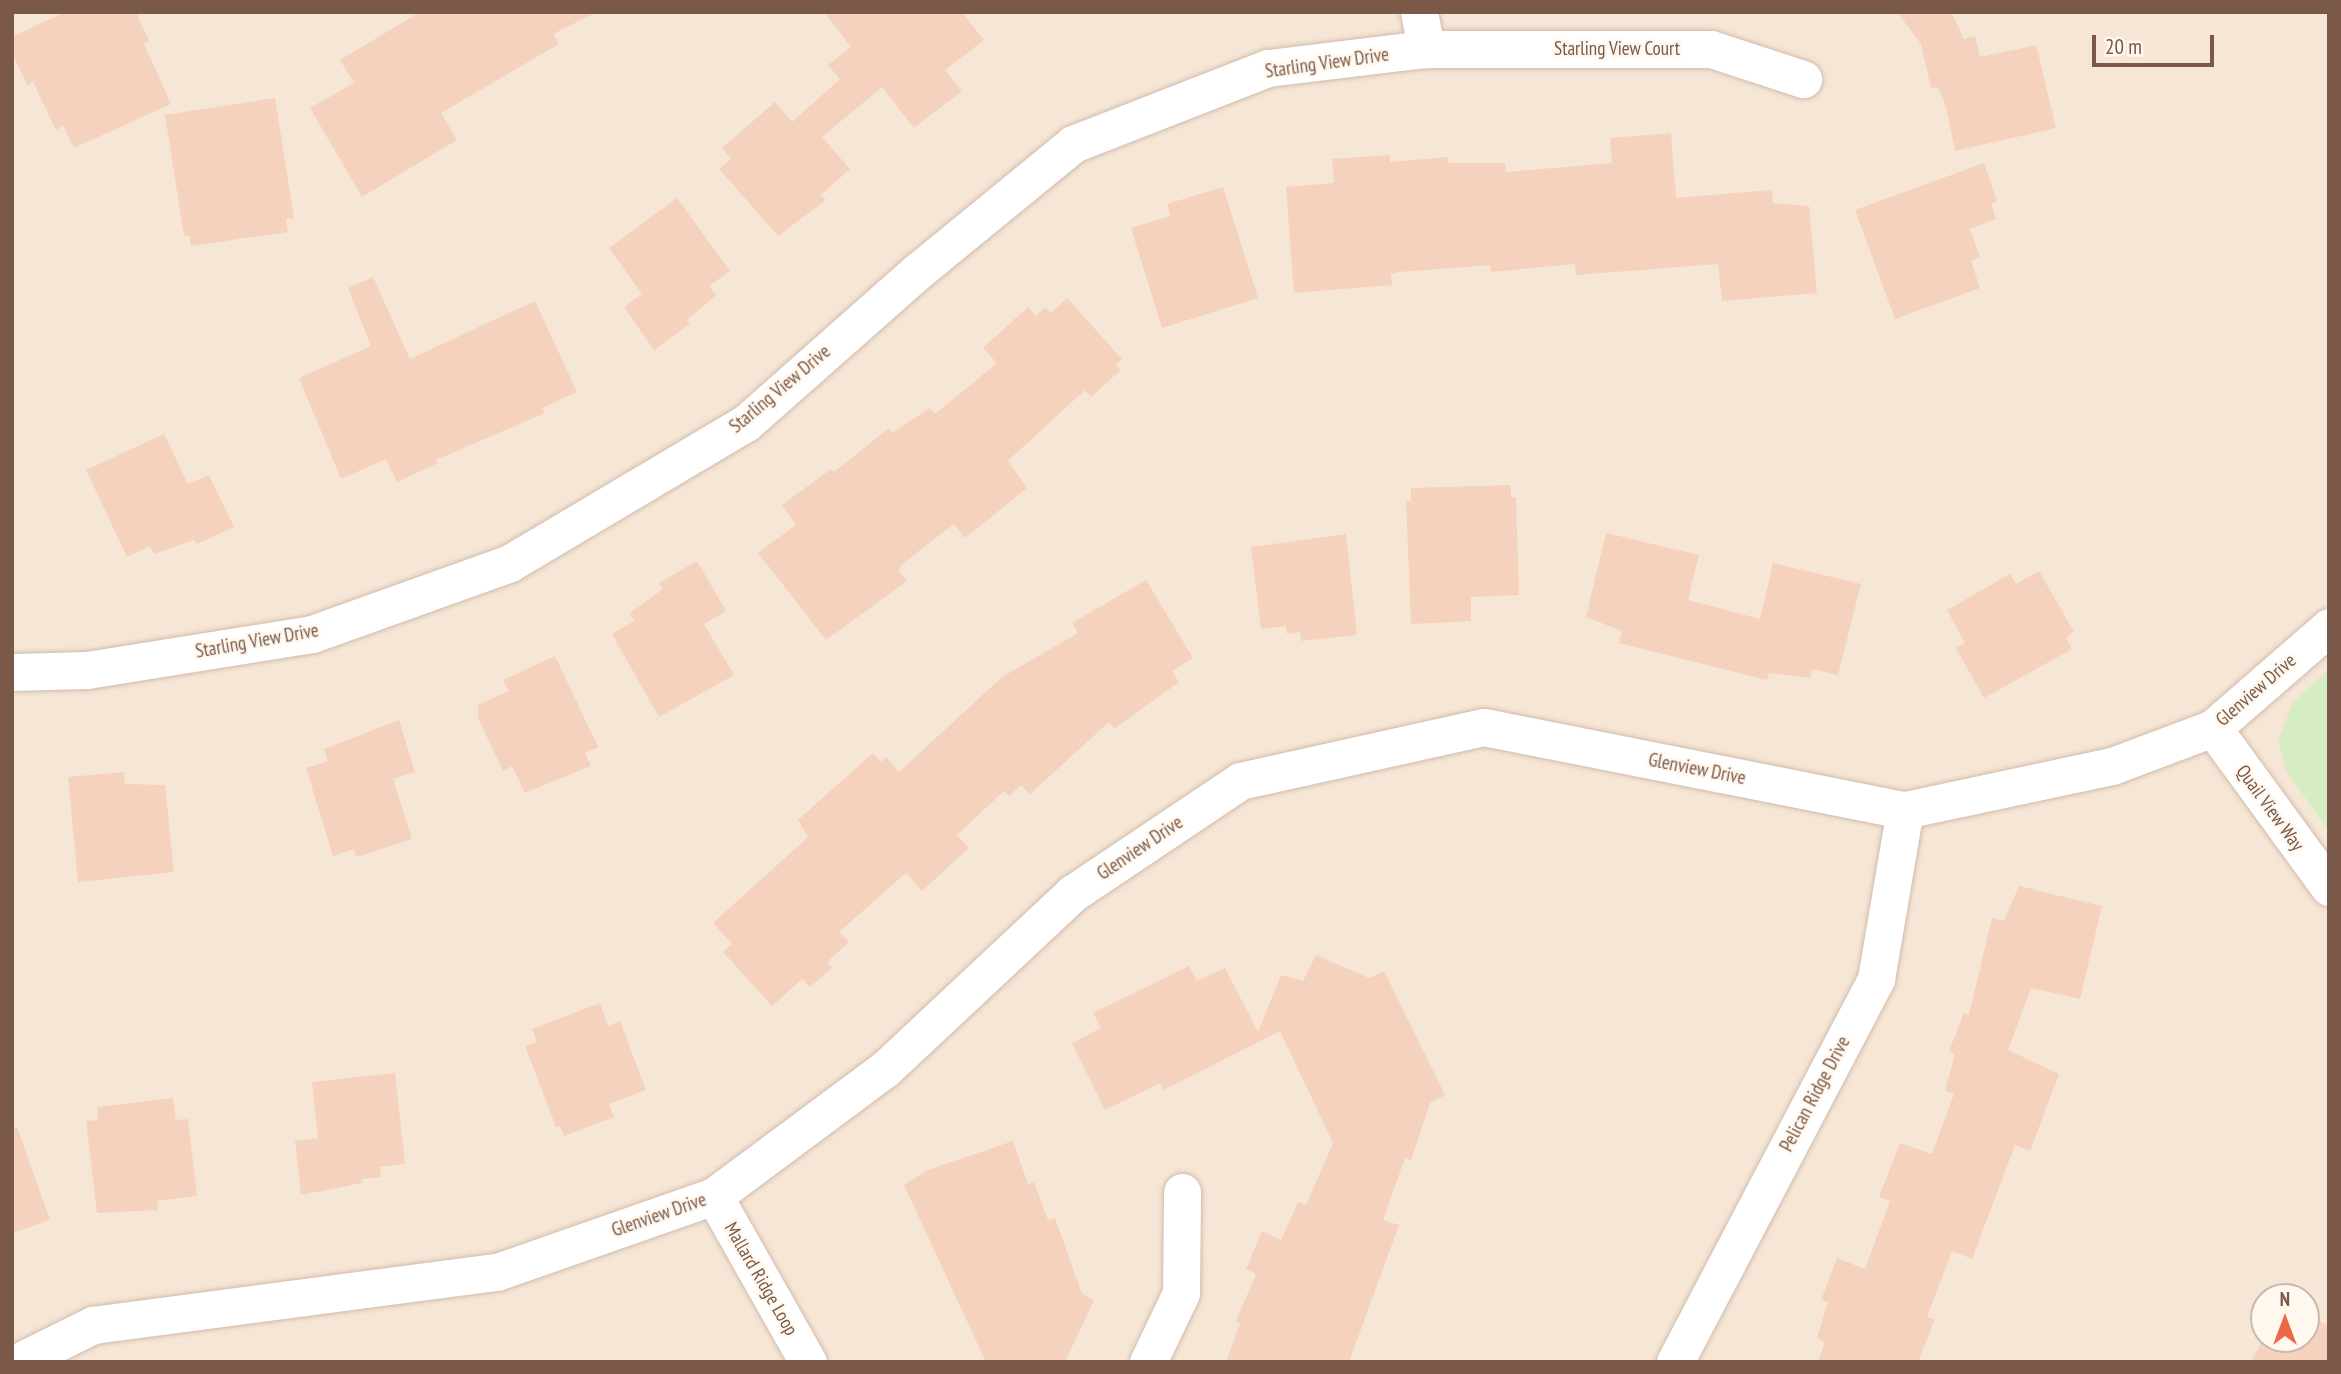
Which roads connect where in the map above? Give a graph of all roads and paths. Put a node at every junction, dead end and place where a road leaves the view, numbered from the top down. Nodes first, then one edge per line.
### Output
1 (1419, 12) edge
2 (1426, 49) junction
3 (1803, 79) dead end
4 (2329, 628) edge
5 (12, 672) edge
6 (2213, 728) junction
7 (1905, 810) junction
8 (2329, 887) edge
9 (1182, 1192) dead end
10 (714, 1196) junction
11 (18, 1362) edge
12 (808, 1362) edge
13 (1148, 1362) edge
14 (1675, 1362) edge

1 - 2 street
2 - 3 street, Starling View Court
2 - 5 street, Starling View Drive
4 - 6 street, Glenview Drive
6 - 7 street, Glenview Drive
6 - 8 street, Quail View Way
7 - 10 street, Glenview Drive
7 - 14 street, Pelican Ridge Drive
9 - 13 street
10 - 11 street, Glenview Drive
10 - 12 street, Mallard Ridge Loop

